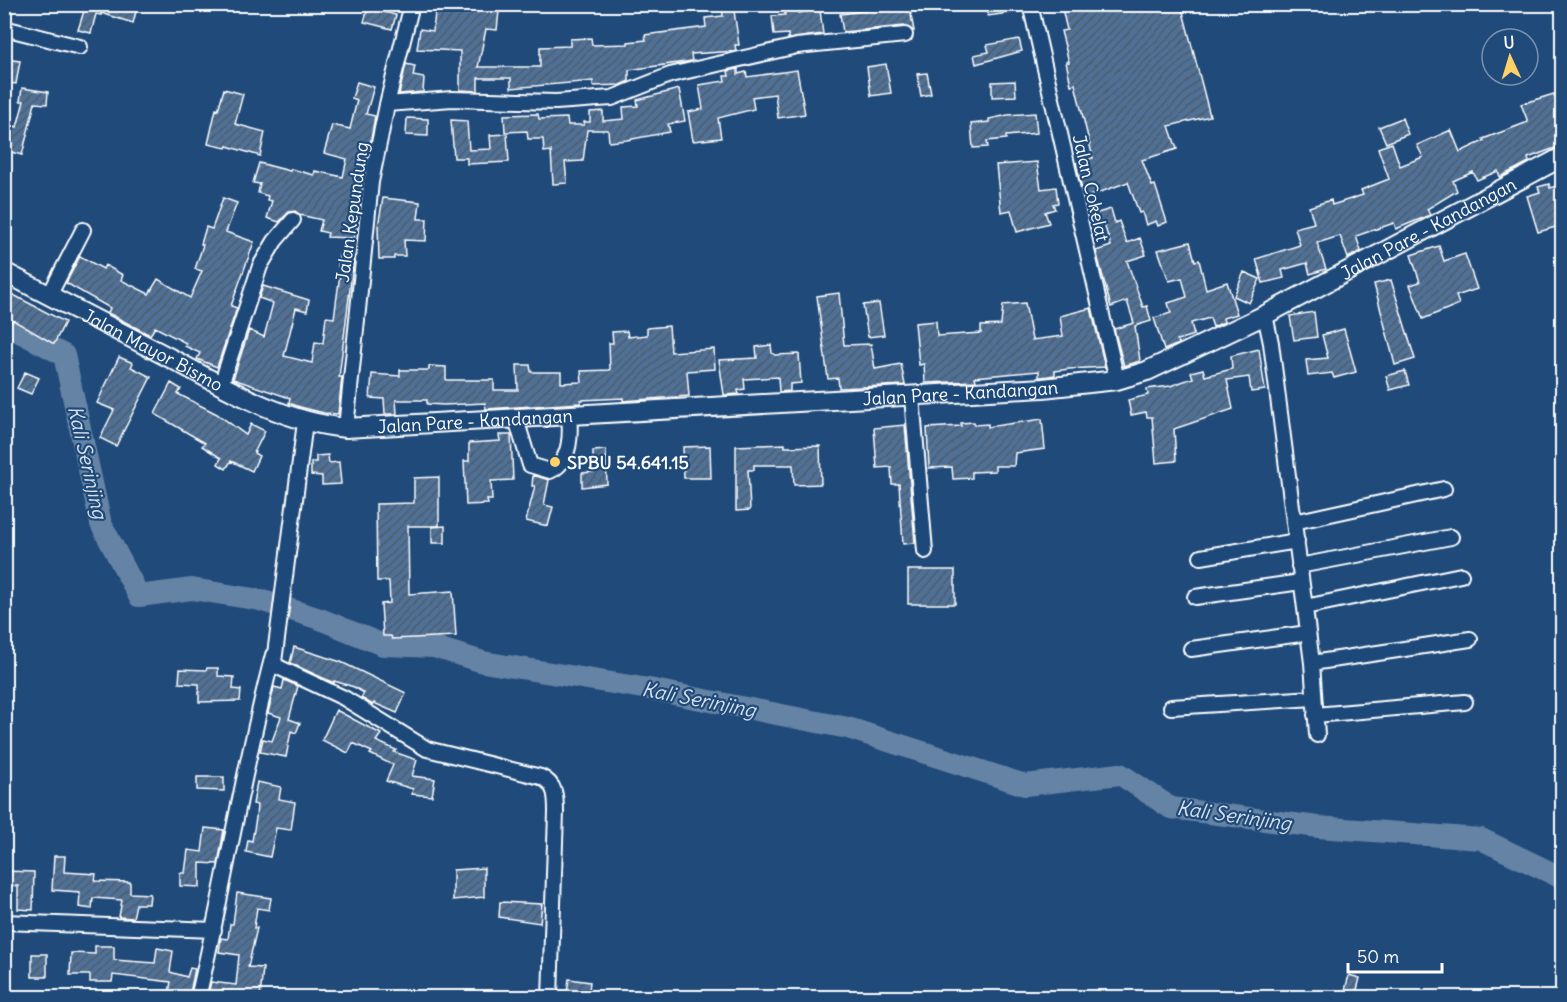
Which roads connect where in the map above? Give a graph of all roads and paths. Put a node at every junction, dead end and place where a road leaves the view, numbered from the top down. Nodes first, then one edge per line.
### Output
1 (412, 4) edge
2 (1030, 4) edge
3 (4, 28) edge
4 (905, 35) dead end
5 (80, 47) dead end
6 (387, 104) junction
7 (1563, 157) edge
8 (293, 220) dead end
9 (82, 230) dead end
10 (4, 272) edge
11 (49, 296) junction
12 (1265, 315) junction
13 (1117, 380) junction
14 (220, 385) junction
15 (912, 397) junction
16 (569, 416) junction
17 (516, 419) junction
18 (305, 422) junction
19 (346, 428) junction
20 (1444, 489) dead end
21 (1294, 522) junction
22 (1451, 537) dead end
23 (1297, 541) junction
24 (925, 551) dead end
25 (1201, 557) dead end
26 (1299, 566) junction
27 (1461, 575) dead end
28 (1301, 582) junction
29 (1195, 597) dead end
30 (1305, 607) junction
31 (1308, 633) junction
32 (1470, 639) dead end
33 (1191, 649) dead end
34 (273, 655) junction
35 (1312, 663) junction
36 (1314, 698) junction
37 (1465, 702) dead end
38 (1171, 707) dead end
39 (1315, 716) junction
40 (1317, 735) dead end
41 (4, 922) edge
42 (214, 930) junction
43 (198, 998) edge
44 (550, 998) edge

1 - 6 street, Jalan Kepundung
2 - 13 street, Jalan Cokelat
3 - 5 street
4 - 6 street
6 - 19 street, Jalan Kepundung
7 - 12 main road, Jalan Pare - Kandangan
8 - 14 street
9 - 11 street
10 - 11 main road, Jalan Mayor Bismo
11 - 14 main road, Jalan Mayor Bismo
12 - 13 main road, Jalan Pare - Kandangan
12 - 21 street
13 - 15 main road, Jalan Pare - Kandangan
14 - 18 main road, Jalan Mayor Bismo
15 - 16 main road, Jalan Pare - Kandangan
15 - 24 street
16 - 17 main road, Jalan Pare - Kandangan
16 - 17 street
17 - 19 main road, Jalan Pare - Kandangan
18 - 19 main road, Jalan Pare - Kandangan
18 - 34 street
20 - 21 street
21 - 23 street
22 - 26 street
23 - 25 street
23 - 26 street
26 - 28 street
27 - 30 street
28 - 29 street
28 - 30 street
30 - 31 street
31 - 33 street
31 - 35 street
32 - 35 street
34 - 42 street
34 - 44 street
35 - 36 street
36 - 38 street
36 - 39 street
37 - 39 street
39 - 40 street
41 - 42 street
42 - 43 street

